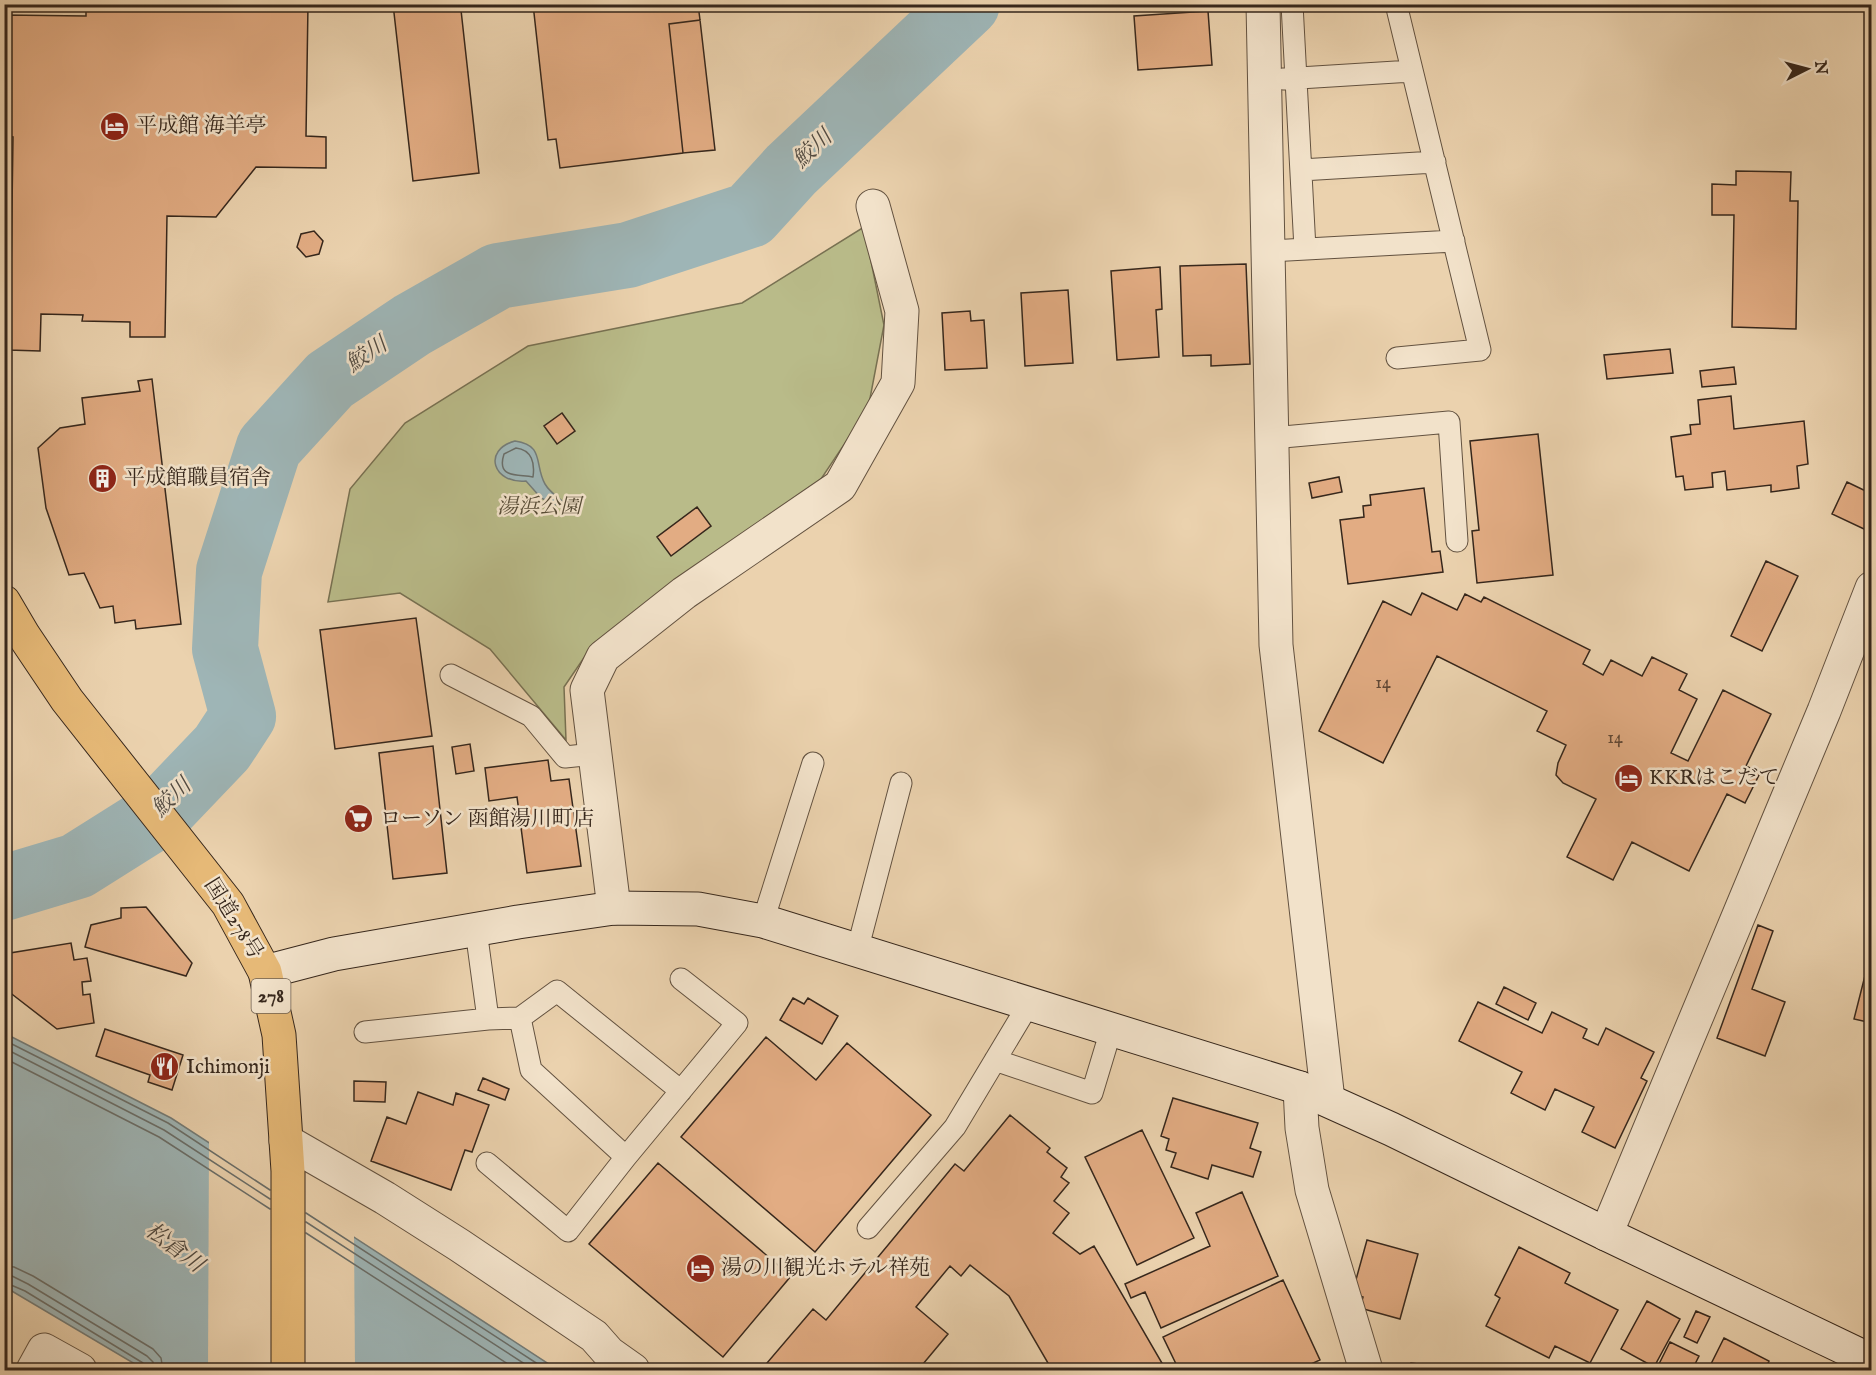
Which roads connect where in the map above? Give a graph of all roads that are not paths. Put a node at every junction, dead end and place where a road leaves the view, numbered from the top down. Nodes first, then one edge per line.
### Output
1 (1263, 4) edge
2 (1292, 4) edge
3 (1396, 4) edge
4 (1412, 71) junction
5 (1280, 79) junction
6 (1435, 162) junction
7 (1301, 170) junction
8 (873, 206) dead end
9 (1454, 241) junction
10 (1305, 249) junction
11 (1268, 251) junction
12 (1397, 358) dead end
13 (1272, 438) junction
14 (1457, 541) dead end
15 (1872, 588) edge
16 (4, 602) edge
17 (451, 675) dead end
18 (594, 754) junction
19 (813, 763) dead end
20 (901, 783) dead end
21 (614, 908) junction
22 (763, 921) junction
23 (476, 930) junction
24 (857, 951) junction
25 (265, 972) junction
26 (681, 979) dead end
27 (1030, 1002) junction
28 (520, 1018) junction
29 (488, 1019) junction
30 (1111, 1030) junction
31 (365, 1032) dead end
32 (995, 1060) junction
33 (681, 1091) junction
34 (1314, 1094) junction
35 (287, 1156) junction
36 (627, 1157) junction
37 (487, 1163) dead end
38 (868, 1228) dead end
39 (1606, 1234) junction
40 (1872, 1361) edge
41 (33, 1371) edge
42 (80, 1371) edge
43 (288, 1371) edge
44 (633, 1371) edge
45 (1366, 1371) edge

1 - 5 street
2 - 5 lane
3 - 4 lane
4 - 5 lane
4 - 6 lane
5 - 7 lane
5 - 11 street
6 - 7 lane
6 - 9 lane
7 - 10 lane
8 - 18 street
9 - 10 lane
9 - 12 lane
10 - 11 lane
11 - 13 street
13 - 14 lane
13 - 34 street
15 - 39 street
16 - 25 highway, 国道278号 / 278
17 - 18 lane
18 - 21 street
19 - 22 lane
20 - 24 lane
21 - 22 street
21 - 23 street
22 - 24 street
23 - 25 street
23 - 29 lane
24 - 27 street
25 - 35 highway, 国道278号 / 278
26 - 33 lane
27 - 30 street
27 - 32 lane
28 - 29 lane
28 - 33 lane
28 - 36 lane
29 - 31 lane
30 - 32 lane
30 - 34 street
32 - 38 lane
33 - 36 lane
34 - 39 street
34 - 45 street
35 - 43 highway, 国道278号 / 278
35 - 44 street
36 - 37 lane
39 - 40 street
41 - 42 street

